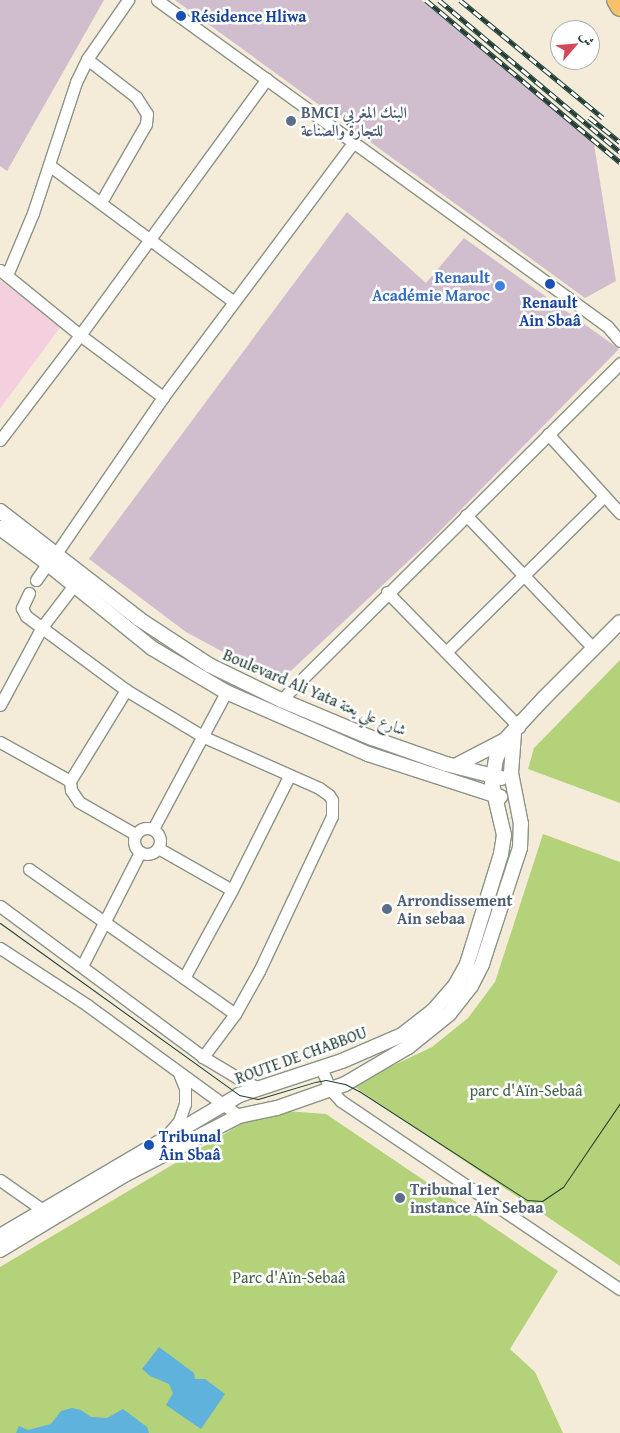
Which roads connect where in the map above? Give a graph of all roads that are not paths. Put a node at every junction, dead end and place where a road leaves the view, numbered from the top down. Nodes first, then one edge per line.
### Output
1 (128, 0) edge
2 (157, 0) edge
3 (616, 0) edge
4 (620, 8) edge
5 (87, 59) junction
6 (267, 79) junction
7 (354, 142) junction
8 (49, 165) junction
9 (100, 202) junction
10 (151, 239) junction
11 (4, 273) edge
12 (234, 302) junction
13 (607, 326) junction
14 (620, 326) edge
15 (80, 335) junction
16 (620, 341) edge
17 (620, 363) edge
18 (163, 397) junction
19 (548, 434) junction
20 (0, 440) edge
21 (604, 496) junction
22 (0, 511) edge
23 (620, 513) edge
24 (466, 515) junction
25 (0, 528) edge
26 (51, 559) junction
27 (523, 575) junction
28 (36, 580) dead end
29 (74, 585) junction
30 (387, 592) junction
31 (29, 593) dead end
32 (620, 622) edge
33 (42, 627) junction
34 (593, 648) junction
35 (446, 652) junction
36 (126, 690) junction
37 (226, 692) junction
38 (281, 700) junction
39 (0, 705) edge
40 (513, 733) junction
41 (204, 737) junction
42 (0, 742) edge
43 (454, 766) junction
44 (289, 776) junction
45 (492, 776) junction
46 (70, 781) junction
47 (511, 781) junction
48 (495, 795) junction
49 (517, 803) junction
50 (153, 829) junction
51 (135, 834) junction
52 (158, 848) junction
53 (140, 852) junction
54 (29, 869) dead end
55 (232, 890) junction
56 (0, 906) edge
57 (105, 922) junction
58 (0, 948) edge
59 (82, 966) junction
60 (184, 978) junction
61 (235, 1014) junction
62 (204, 1057) junction
63 (321, 1068) junction
64 (178, 1071) junction
65 (259, 1088) junction
66 (331, 1090) junction
67 (222, 1105) junction
68 (239, 1116) junction
69 (158, 1143) junction
70 (0, 1180) edge
71 (47, 1213) junction
72 (0, 1236) edge
73 (0, 1250) edge
74 (620, 1289) edge

1 - 5 street
2 - 6 street
3 - 4 main road
5 - 8 street
5 - 9 street
6 - 7 street
6 - 10 street
7 - 12 street
7 - 13 street
8 - 9 street
8 - 11 street
9 - 10 street
10 - 12 street
10 - 15 street
11 - 15 street
12 - 18 street
13 - 14 street
13 - 16 street
15 - 18 street
15 - 20 street
17 - 19 street
18 - 26 street
19 - 21 street
19 - 24 street
21 - 23 street
21 - 27 street
22 - 26 street, Boulevard Ali Yata شارع علي يعتة
24 - 27 street
24 - 30 street
25 - 26 street, Boulevard Ali Yata شارع علي يعتة
26 - 28 street
26 - 29 street, Boulevard Ali Yata شارع علي يعتة
26 - 38 street, Boulevard Ali Yata شارع علي يعتة
27 - 34 street
27 - 35 street
29 - 33 street
29 - 37 street, Boulevard Ali Yata شارع علي يعتة
30 - 35 street
30 - 38 street
31 - 33 street
32 - 34 street
33 - 36 street
33 - 39 street
34 - 40 street
35 - 40 street
36 - 41 street
36 - 46 street
37 - 41 street
37 - 48 street, Boulevard Ali Yata شارع علي يعتة
38 - 43 street, Boulevard Ali Yata شارع علي يعتة
40 - 43 street
40 - 45 street
40 - 47 street
41 - 44 street
41 - 50 street
42 - 46 street
43 - 45 street, Boulevard Ali Yata شارع علي يعتة
44 - 55 street
44 - 61 street
45 - 47 street, Boulevard Ali Yata شارع علي يعتة
45 - 48 street, ROUTE DE CHABBOU
46 - 51 street
47 - 49 street
48 - 49 street, Boulevard Ali Yata شارع علي يعتة
48 - 63 street, ROUTE DE CHABBOU
49 - 66 street
50 - 51 street
50 - 52 street
51 - 53 street
52 - 53 street
52 - 55 street
53 - 57 street
54 - 57 street
55 - 60 street
56 - 59 street
57 - 59 street
57 - 60 street
58 - 64 street
59 - 62 street
60 - 61 street
61 - 62 street
62 - 65 street
63 - 65 street, ROUTE DE CHABBOU
63 - 66 street
64 - 67 street
64 - 69 street
65 - 67 street, ROUTE DE CHABBOU
66 - 68 street
66 - 74 street
67 - 68 street
67 - 69 street, ROUTE DE CHABBOU
68 - 71 street
69 - 71 street, ROUTE DE CHABBOU
70 - 71 street
71 - 72 street
71 - 73 street

